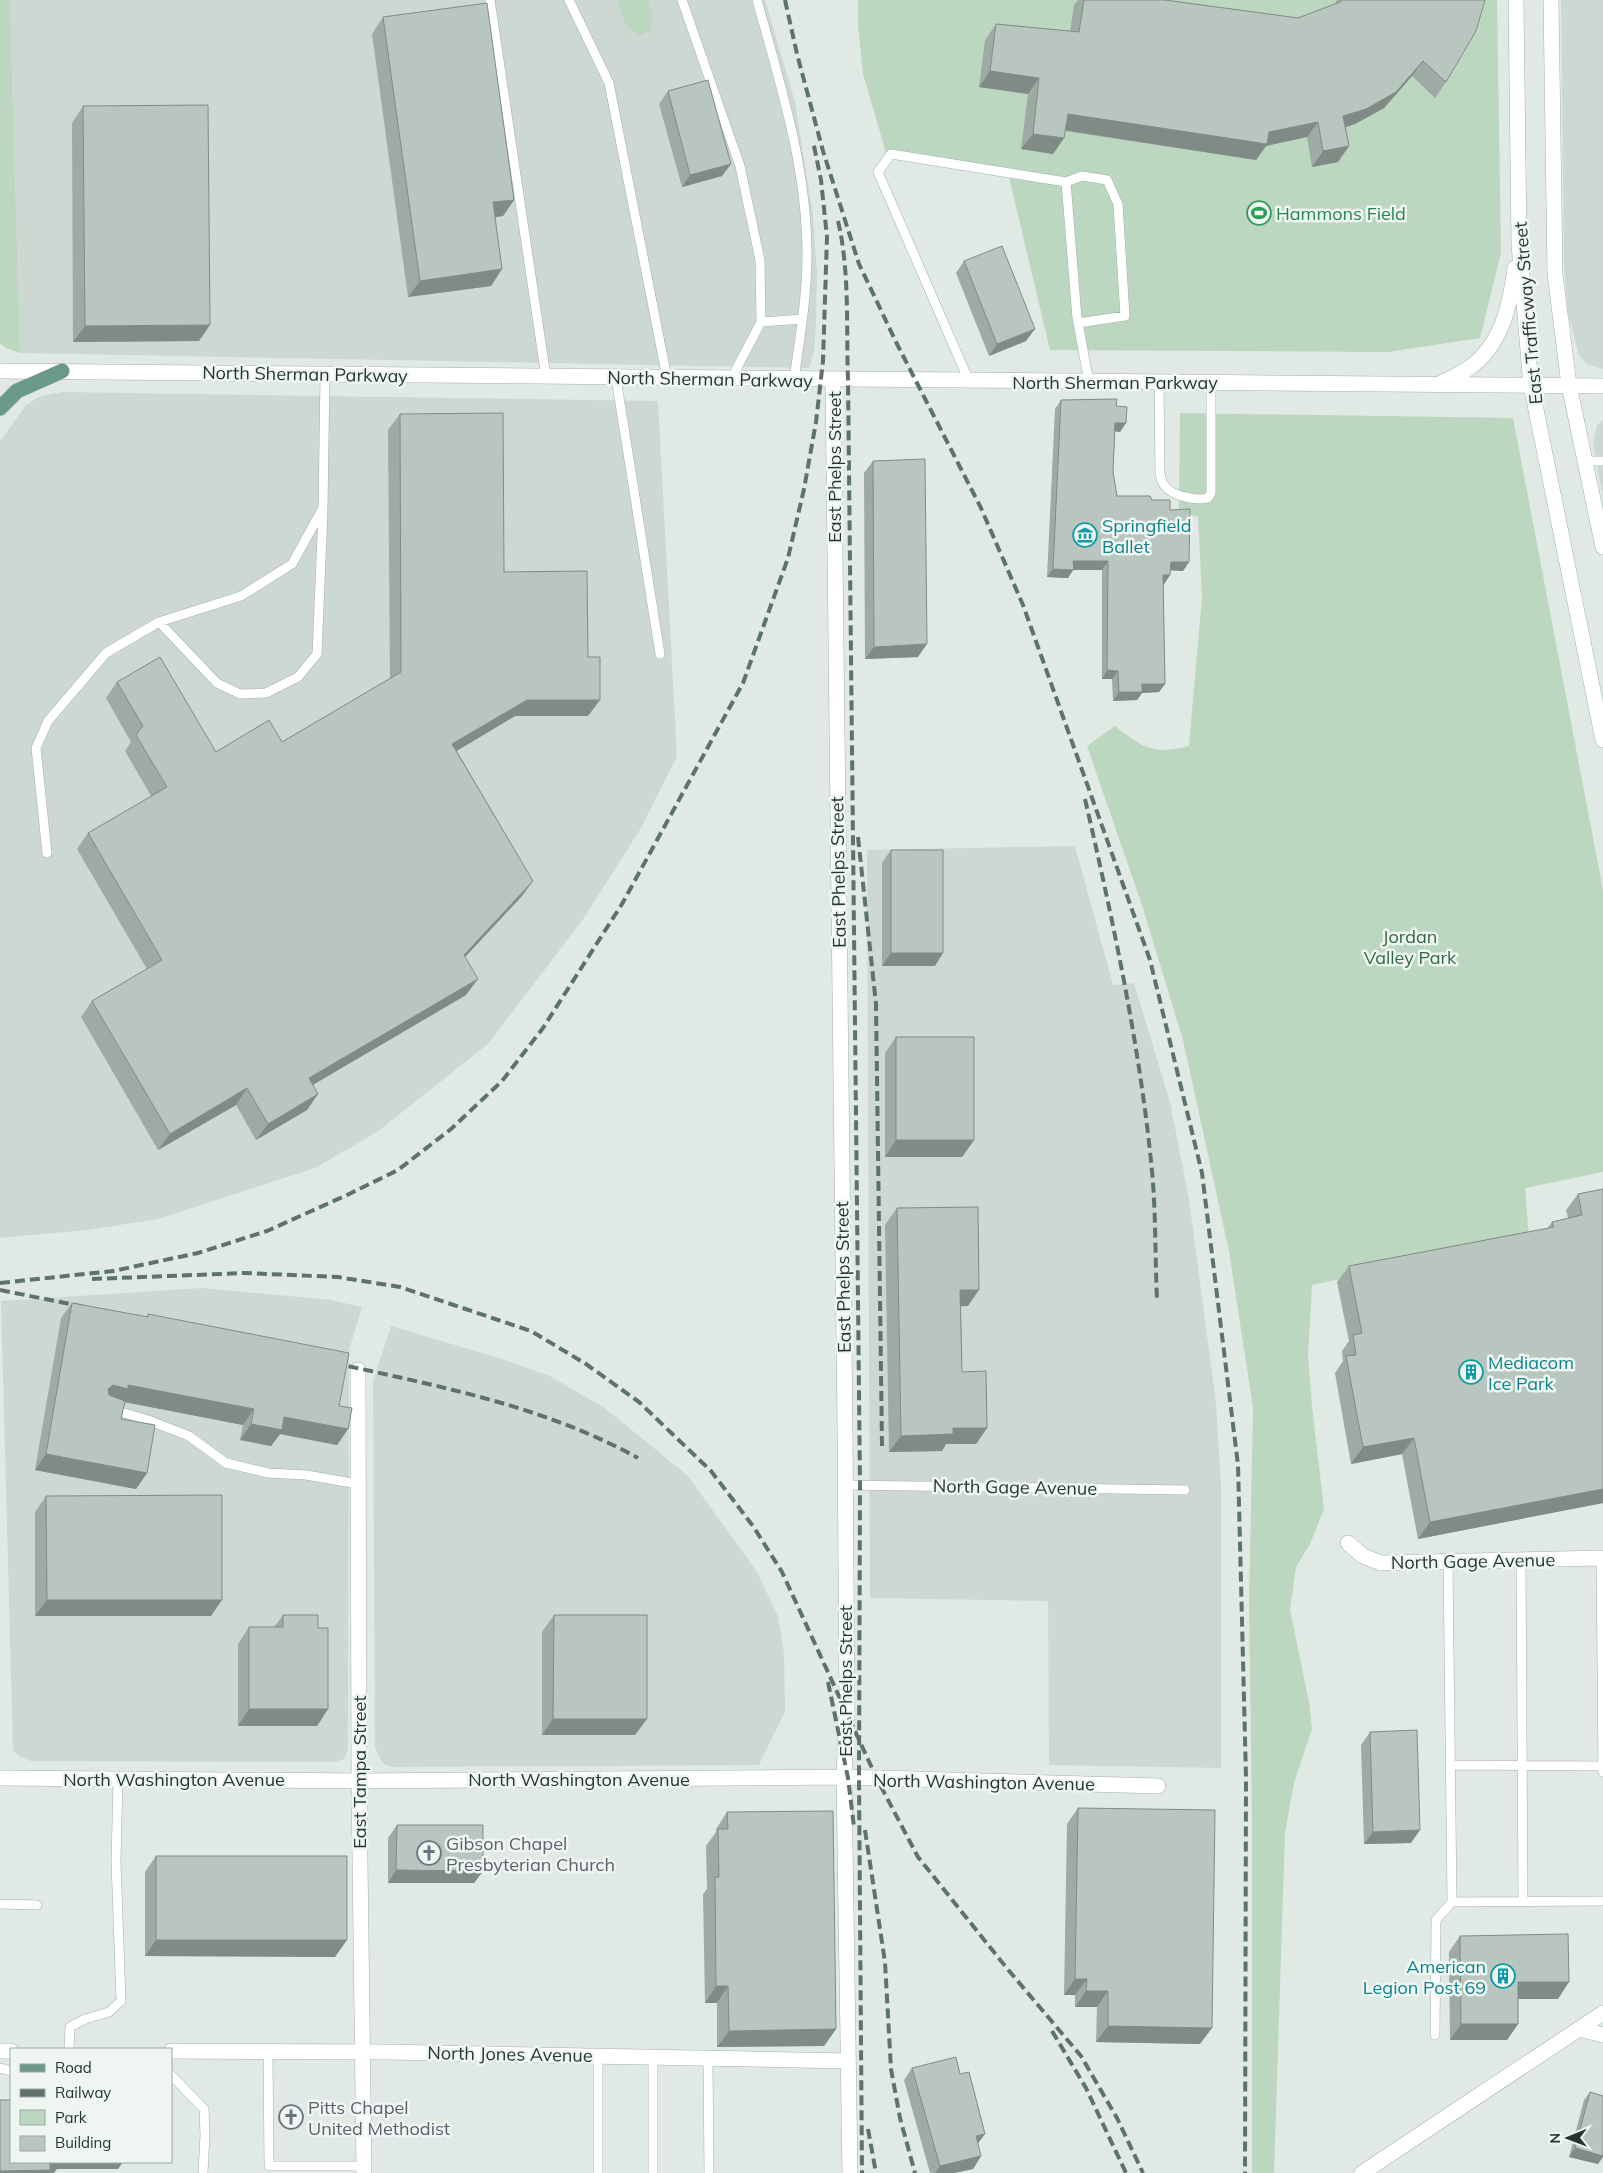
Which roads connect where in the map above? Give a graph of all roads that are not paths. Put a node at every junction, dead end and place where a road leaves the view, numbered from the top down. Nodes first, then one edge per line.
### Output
1 (490, 0) edge
2 (569, 0) edge
3 (682, 0) edge
4 (757, 0) edge
5 (1516, 0) edge
6 (1551, 0) edge
7 (1066, 182) junction
8 (1519, 244) junction
9 (803, 319) junction
10 (761, 322) junction
11 (1078, 323) junction
12 (0, 371) edge
13 (62, 371) junction
14 (326, 374) junction
15 (546, 377) junction
16 (616, 378) junction
17 (667, 378) junction
18 (732, 379) junction
19 (794, 380) junction
20 (833, 380) junction
21 (969, 381) junction
22 (1089, 382) junction
23 (1159, 383) junction
24 (1211, 383) junction
25 (1438, 385) junction
26 (1531, 385) junction
27 (1569, 385) junction
28 (1603, 386) edge
29 (0, 408) edge
30 (1603, 461) edge
31 (1585, 462) junction
32 (323, 508) junction
33 (1603, 547) edge
34 (159, 622) junction
35 (660, 654) dead end
36 (1603, 740) edge
37 (47, 853) dead end
38 (358, 1370) dead end
39 (102, 1407) edge
40 (358, 1484) junction
41 (844, 1485) junction
42 (1185, 1490) dead end
43 (1348, 1543) dead end
44 (1602, 1558) edge
45 (1521, 1560) junction
46 (1448, 1562) junction
47 (1452, 1765) junction
48 (1522, 1766) junction
49 (1603, 1766) edge
50 (1603, 1772) edge
51 (844, 1777) junction
52 (0, 1778) edge
53 (118, 1779) junction
54 (359, 1781) junction
55 (1158, 1786) dead end
56 (1603, 1901) edge
57 (1452, 1902) junction
58 (1523, 1902) junction
59 (0, 1904) edge
60 (37, 1905) dead end
61 (1603, 2012) edge
62 (1579, 2029) junction
63 (1435, 2035) dead end
64 (1603, 2035) edge
65 (69, 2048) edge
66 (172, 2051) edge
67 (268, 2052) junction
68 (361, 2052) junction
69 (598, 2056) junction
70 (653, 2057) junction
71 (708, 2058) junction
72 (848, 2060) junction
73 (172, 2076) edge
74 (364, 2169) edge
75 (203, 2173) edge
76 (598, 2173) edge
77 (654, 2173) edge
78 (709, 2173) edge
79 (850, 2173) edge
80 (1362, 2173) edge

1 - 15 lane
2 - 17 lane
3 - 10 lane
4 - 9 lane
5 - 8 street, East Trafficway Street
6 - 27 street, East Trafficway Street
7 - 11 lane
7 - 11 lane
7 - 21 lane
8 - 25 street
8 - 26 street, East Trafficway Street
9 - 10 lane
9 - 19 lane
10 - 18 lane
11 - 22 lane
12 - 13 street, North Sherman Parkway
13 - 14 street, North Sherman Parkway
13 - 29 main road
14 - 15 street, North Sherman Parkway
14 - 32 lane
15 - 16 street, North Sherman Parkway
16 - 17 street, North Sherman Parkway
16 - 35 lane
17 - 18 street, North Sherman Parkway
18 - 19 street, North Sherman Parkway
19 - 20 street, North Sherman Parkway
20 - 21 street, North Sherman Parkway
20 - 41 street, East Phelps Street
21 - 22 street, North Sherman Parkway
22 - 23 street, North Sherman Parkway
23 - 24 street, North Sherman Parkway
23 - 24 lane
24 - 25 street, North Sherman Parkway
25 - 26 street, North Sherman Parkway
26 - 27 street, North Sherman Parkway
26 - 36 street, East Trafficway Street
27 - 28 street, North Sherman Parkway
27 - 31 street, East Trafficway Street
30 - 31 lane
31 - 33 street, East Trafficway Street
32 - 34 lane
32 - 34 lane
34 - 37 lane
38 - 40 street, East Tampa Street
39 - 40 lane
40 - 54 street, East Tampa Street
41 - 42 lane, North Gage Avenue
41 - 51 street, East Phelps Street
43 - 46 street, North Gage Avenue
44 - 45 street, North Gage Avenue
44 - 49 lane
45 - 46 street, North Gage Avenue
45 - 48 lane
46 - 47 lane
47 - 48 lane
47 - 57 lane
48 - 49 lane
48 - 58 lane
49 - 50 lane
51 - 54 street, North Washington Avenue
51 - 55 street, North Washington Avenue
51 - 72 street, East Phelps Street
52 - 53 street, North Washington Avenue
53 - 54 street, North Washington Avenue
53 - 65 lane
54 - 68 street, East Tampa Street
56 - 58 lane
57 - 58 lane
57 - 63 lane
59 - 60 lane
61 - 62 street
62 - 64 street
62 - 80 street
66 - 67 street, North Jones Avenue
67 - 68 street, North Jones Avenue
67 - 74 lane
68 - 69 street, North Jones Avenue
68 - 74 street, East Tampa Street
69 - 70 street, North Jones Avenue
69 - 76 lane
70 - 71 street, North Jones Avenue
70 - 77 lane
71 - 72 street, North Jones Avenue
71 - 78 lane
72 - 79 street, East Phelps Street
73 - 75 lane

